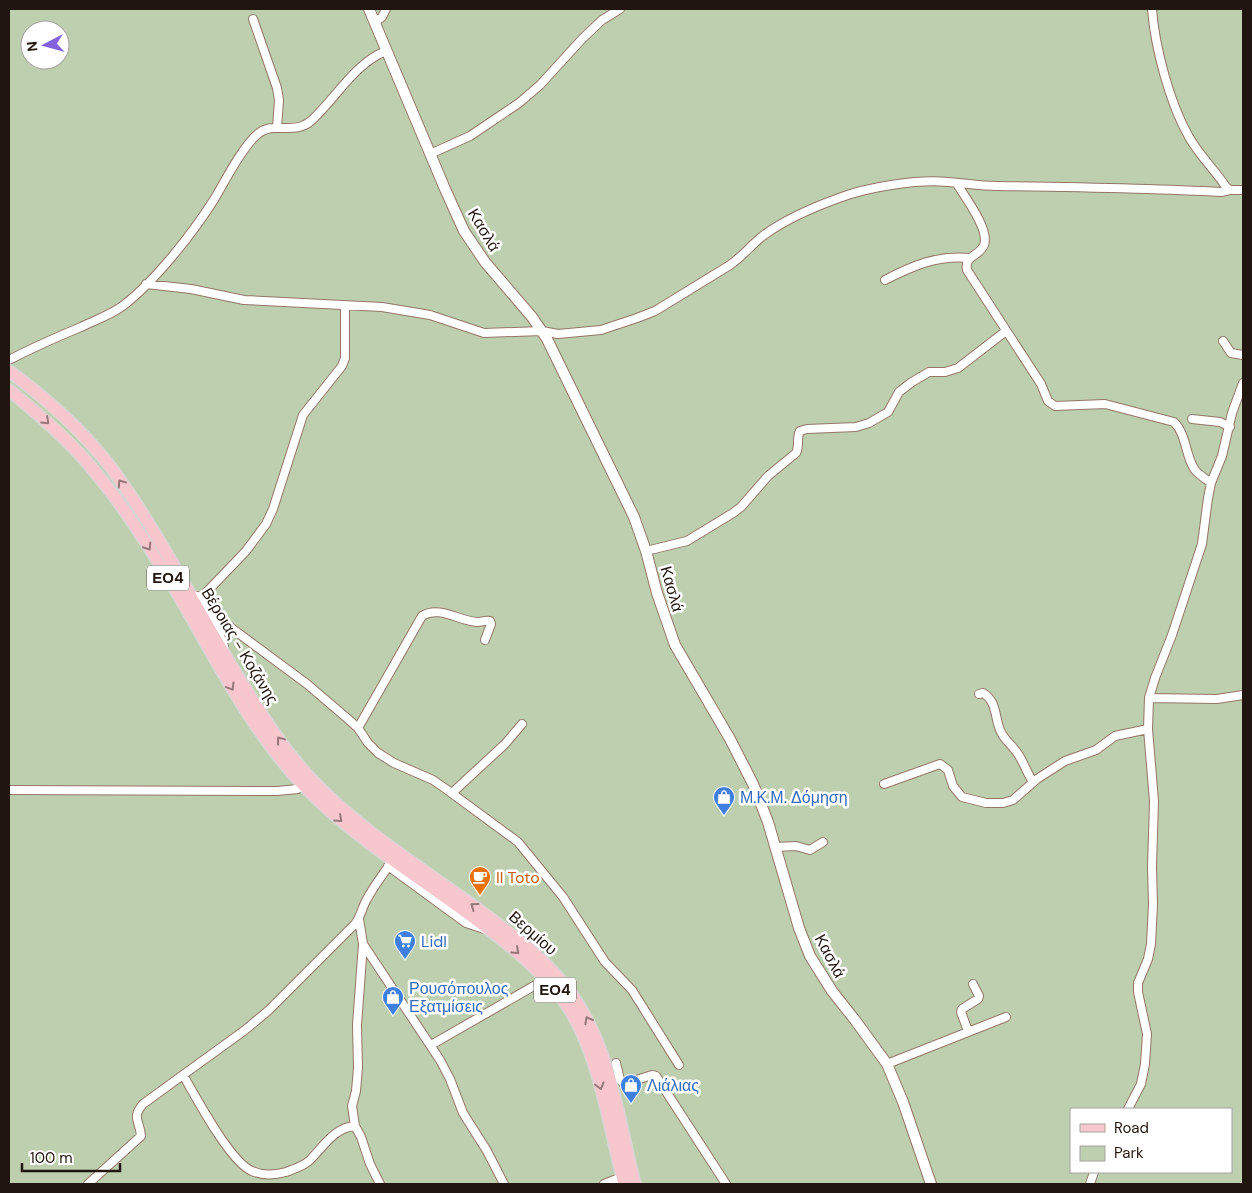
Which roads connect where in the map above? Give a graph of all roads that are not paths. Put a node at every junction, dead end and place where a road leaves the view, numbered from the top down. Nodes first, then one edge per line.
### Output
1 (369, 9) edge
2 (386, 9) edge
3 (620, 9) edge
4 (1152, 9) edge
5 (253, 19) dead end
6 (374, 22) junction
7 (386, 51) junction
8 (277, 128) junction
9 (430, 154) junction
10 (957, 184) junction
11 (1230, 190) junction
12 (1243, 190) edge
13 (969, 258) junction
14 (885, 280) dead end
15 (146, 284) junction
16 (345, 306) junction
17 (542, 331) junction
18 (1006, 331) junction
19 (1222, 341) dead end
20 (1243, 355) edge
21 (9, 360) edge
22 (9, 371) edge
23 (1243, 383) edge
24 (9, 390) edge
25 (1192, 419) dead end
26 (1230, 426) junction
27 (1211, 482) junction
28 (646, 551) junction
29 (172, 563) junction
30 (200, 599) junction
31 (218, 626) junction
32 (485, 640) dead end
33 (236, 674) junction
34 (979, 694) dead end
35 (1243, 695) edge
36 (1149, 698) junction
37 (522, 724) dead end
38 (358, 728) junction
39 (1148, 728) junction
40 (307, 782) junction
41 (1033, 782) junction
42 (884, 784) dead end
43 (9, 790) edge
44 (452, 793) junction
45 (823, 842) dead end
46 (775, 847) junction
47 (393, 859) junction
48 (359, 920) junction
49 (362, 944) junction
50 (546, 979) junction
51 (973, 984) dead end
52 (1006, 1017) dead end
53 (968, 1031) junction
54 (431, 1045) junction
55 (616, 1063) dead end
56 (887, 1064) junction
57 (679, 1065) dead end
58 (183, 1074) junction
59 (1129, 1108) edge
60 (355, 1126) junction
61 (623, 1180) edge
62 (88, 1184) edge
63 (380, 1184) edge
64 (504, 1184) edge
65 (604, 1184) edge
66 (635, 1184) edge
67 (726, 1184) edge
68 (931, 1184) edge

1 - 6 street, Κασλά
2 - 6 street
3 - 9 street
4 - 11 street
5 - 8 street
6 - 7 street, Κασλά
7 - 8 street
7 - 9 street, Κασλά
8 - 15 street
9 - 17 street, Κασλά
10 - 11 street
10 - 13 street
10 - 17 street
11 - 12 street
13 - 14 street
13 - 18 street
15 - 16 street
15 - 21 street
16 - 17 street
16 - 30 street
17 - 28 street, Κασλά
18 - 27 street
18 - 28 street
19 - 20 street
29 -> 22 main road, Βέροιας - Κοζάνης / ΕΟ4
23 - 26 street
24 -> 40 main road, Βέροιας - Κοζάνης / ΕΟ4
25 - 26 street
26 - 27 street
27 - 36 street
28 - 46 street, Κασλά
29 - 30 street
29 - 33 main road, Βέροιας - Κοζάνης / ΕΟ4
30 - 31 street
31 - 33 street
31 - 38 street
32 - 38 street
40 -> 33 main road, Βέροιας - Κοζάνης / ΕΟ4
34 - 41 street
35 - 36 street
36 - 39 street
37 - 44 street
38 - 44 street
39 - 41 street
39 - 59 street
40 - 43 street
40 - 47 main road, Βερμίου / ΕΟ4
41 - 42 street
44 - 57 street
45 - 46 street
46 - 56 street, Κασλά
47 - 48 street
47 -> 50 main road, Βερμίου / ΕΟ4
66 -> 47 main road, Βερμίου / ΕΟ4
48 - 49 street
48 - 58 street
49 - 54 street
49 - 60 street
50 - 54 street
50 -> 61 main road, Βερμίου / ΕΟ4
51 - 53 street
52 - 53 street
53 - 56 street
54 - 64 street
55 - 67 street
56 - 68 street, Κασλά
58 - 60 street
58 - 62 street
60 - 63 street
61 - 65 street

